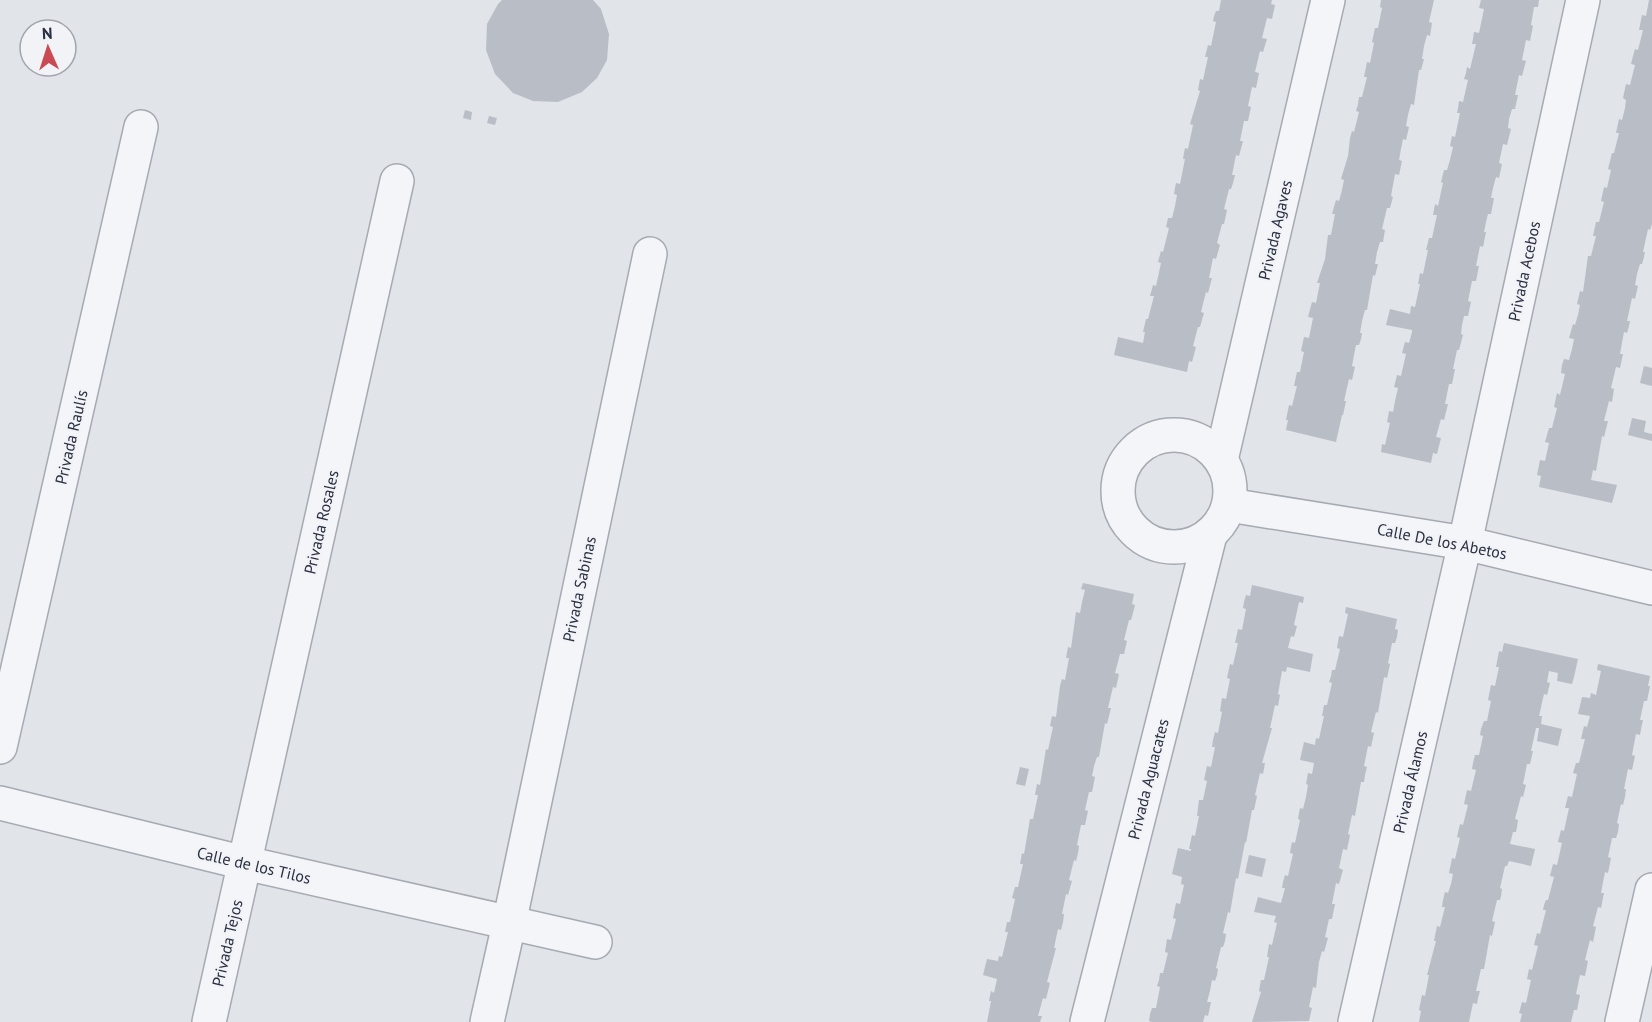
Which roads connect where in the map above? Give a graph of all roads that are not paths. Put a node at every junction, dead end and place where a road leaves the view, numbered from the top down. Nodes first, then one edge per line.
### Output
1 (1329, 0) edge
2 (1583, 0) edge
3 (141, 127) dead end
4 (397, 181) dead end
5 (650, 254) dead end
6 (1221, 460) junction
7 (1229, 505) junction
8 (1210, 535) junction
9 (1465, 543) junction
10 (1652, 588) edge
11 (0, 747) edge
12 (0, 803) edge
13 (245, 863) junction
14 (1652, 890) edge
15 (509, 924) junction
16 (595, 942) dead end
17 (209, 1022) edge
18 (487, 1022) edge
19 (1087, 1022) edge
20 (1355, 1022) edge
21 (1622, 1022) edge

1 - 6 street, Privada Agaves
2 - 9 street, Privada Acebos
3 - 11 street, Privada Raulís
4 - 13 street, Privada Rosales
5 - 15 street, Privada Sabinas
6 - 7 street
6 - 8 street
7 - 8 street
7 - 9 street, Calle De los Abetos
8 - 19 street, Privada Aguacates
9 - 10 street, Calle De los Abetos
9 - 20 street, Privada Álamos
12 - 13 street, Calle de los Tilos
13 - 15 street, Calle de los Tilos
13 - 17 street, Privada Tejos
14 - 21 street
15 - 16 street, Calle de los Tilos
15 - 18 street, Privada Sabinas

